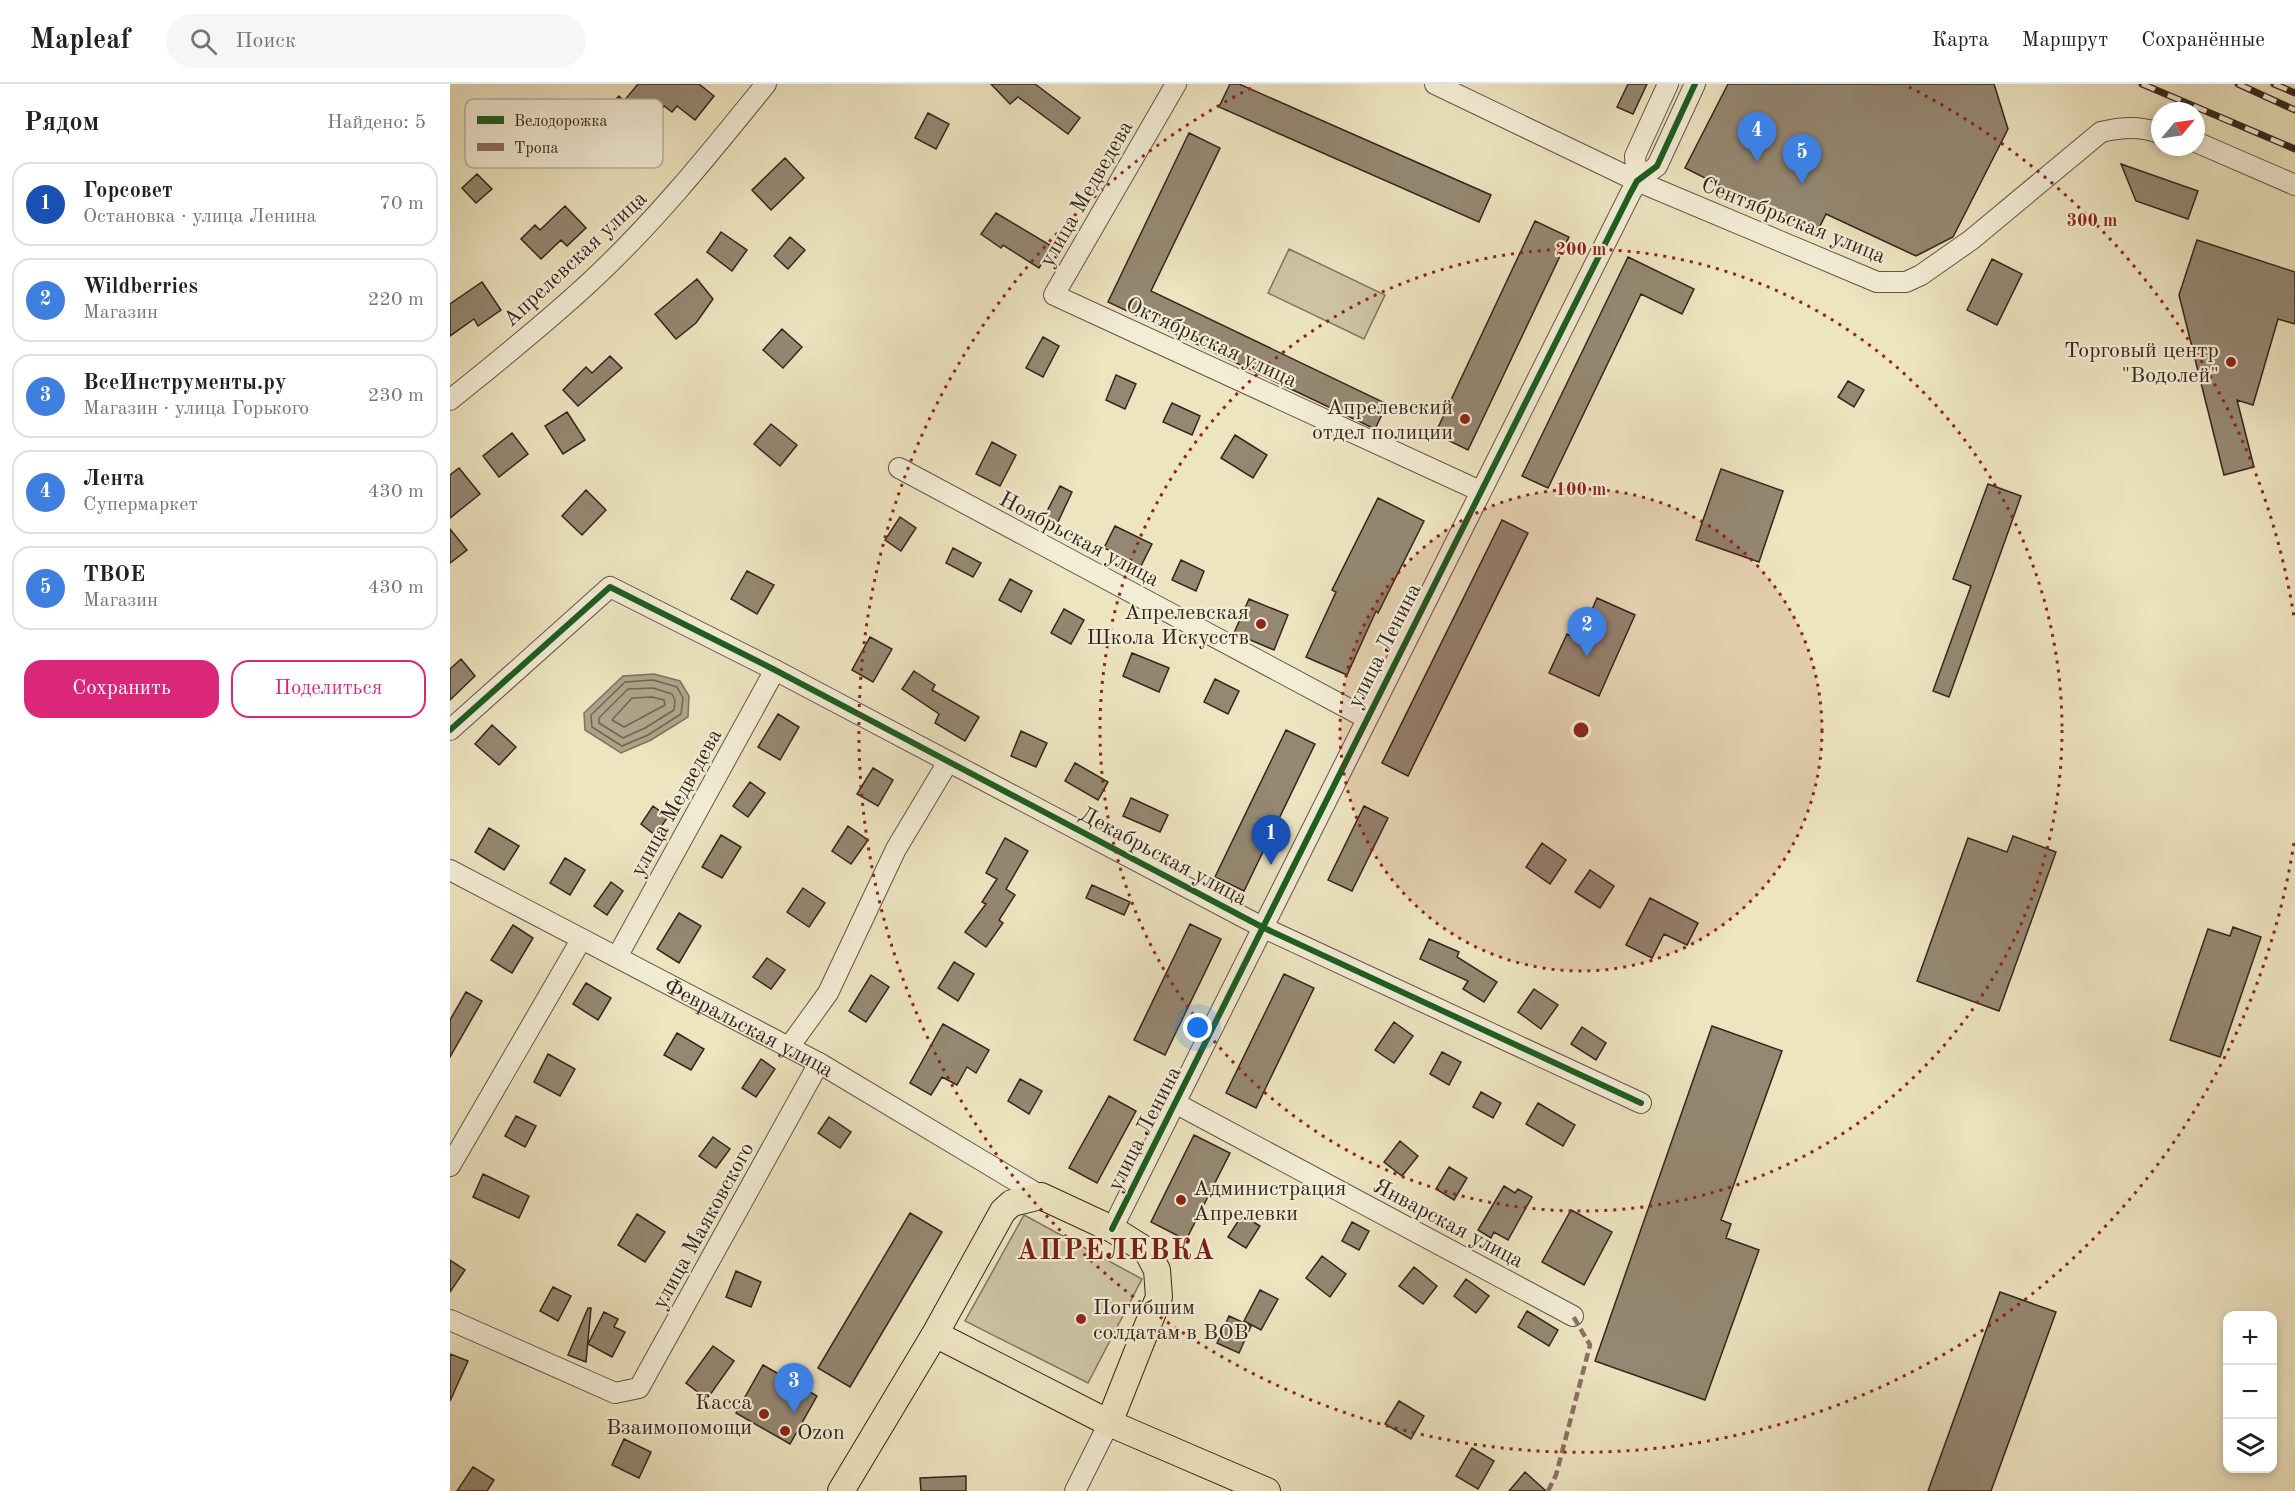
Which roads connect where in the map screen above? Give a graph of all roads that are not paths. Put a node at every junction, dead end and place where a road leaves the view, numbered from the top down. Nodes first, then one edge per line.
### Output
1 (766, 84) edge
2 (1176, 84) edge
3 (1435, 84) edge
4 (1668, 84) edge
5 (1695, 84) edge
6 (2151, 131) edge
7 (2205, 146) edge
8 (1637, 181) junction
9 (2295, 185) edge
10 (1054, 295) joint
11 (450, 400) edge
12 (899, 468) dead end
13 (1480, 491) junction
14 (774, 670) junction
15 (1366, 718) junction
16 (450, 730) edge
17 (948, 762) junction
18 (450, 870) edge
19 (1262, 927) junction
20 (581, 940) junction
21 (617, 957) junction
22 (789, 1047) junction
23 (819, 1063) junction
24 (1175, 1103) junction
25 (1641, 1103) dead end
26 (450, 1166) edge
27 (1041, 1196) junction
28 (1112, 1229) junction
29 (1573, 1316) dead end
30 (450, 1320) edge
31 (935, 1334) junction
32 (1108, 1423) junction
33 (841, 1491) edge
34 (1075, 1491) edge
35 (1267, 1491) edge

1 - 11 street, Апрелевская улица
2 - 10 street, улица Медведева
3 - 8 street, Сентябрьская улица
4 - 8 street, улица Ленина
5 - 8 street, улица Ленина
6 - 8 street, Сентябрьская улица
7 - 9 street
8 - 13 street, улица Ленина
10 - 13 street, Октябрьская улица
12 - 15 street, Ноябрьская улица
13 - 15 street, улица Ленина
14 - 16 street, Декабрьская улица
14 - 17 street, Декабрьская улица
14 - 21 street, улица Медведева
15 - 19 street, улица Ленина
17 - 19 street, Декабрьская улица
17 - 22 street
18 - 20 street, Февральская улица
19 - 24 street, улица Ленина
19 - 25 street, Декабрьская улица
20 - 21 street, Февральская улица
20 - 26 street
21 - 22 street, Февральская улица
22 - 23 street, Февральская улица
23 - 27 street, Февральская улица
23 - 30 street, улица Маяковского
24 - 28 street, улица Ленина
24 - 29 street, Январская улица
27 - 28 main road
27 - 31 main road
28 - 32 main road
31 - 32 main road
31 - 33 main road
32 - 34 street
32 - 35 main road

